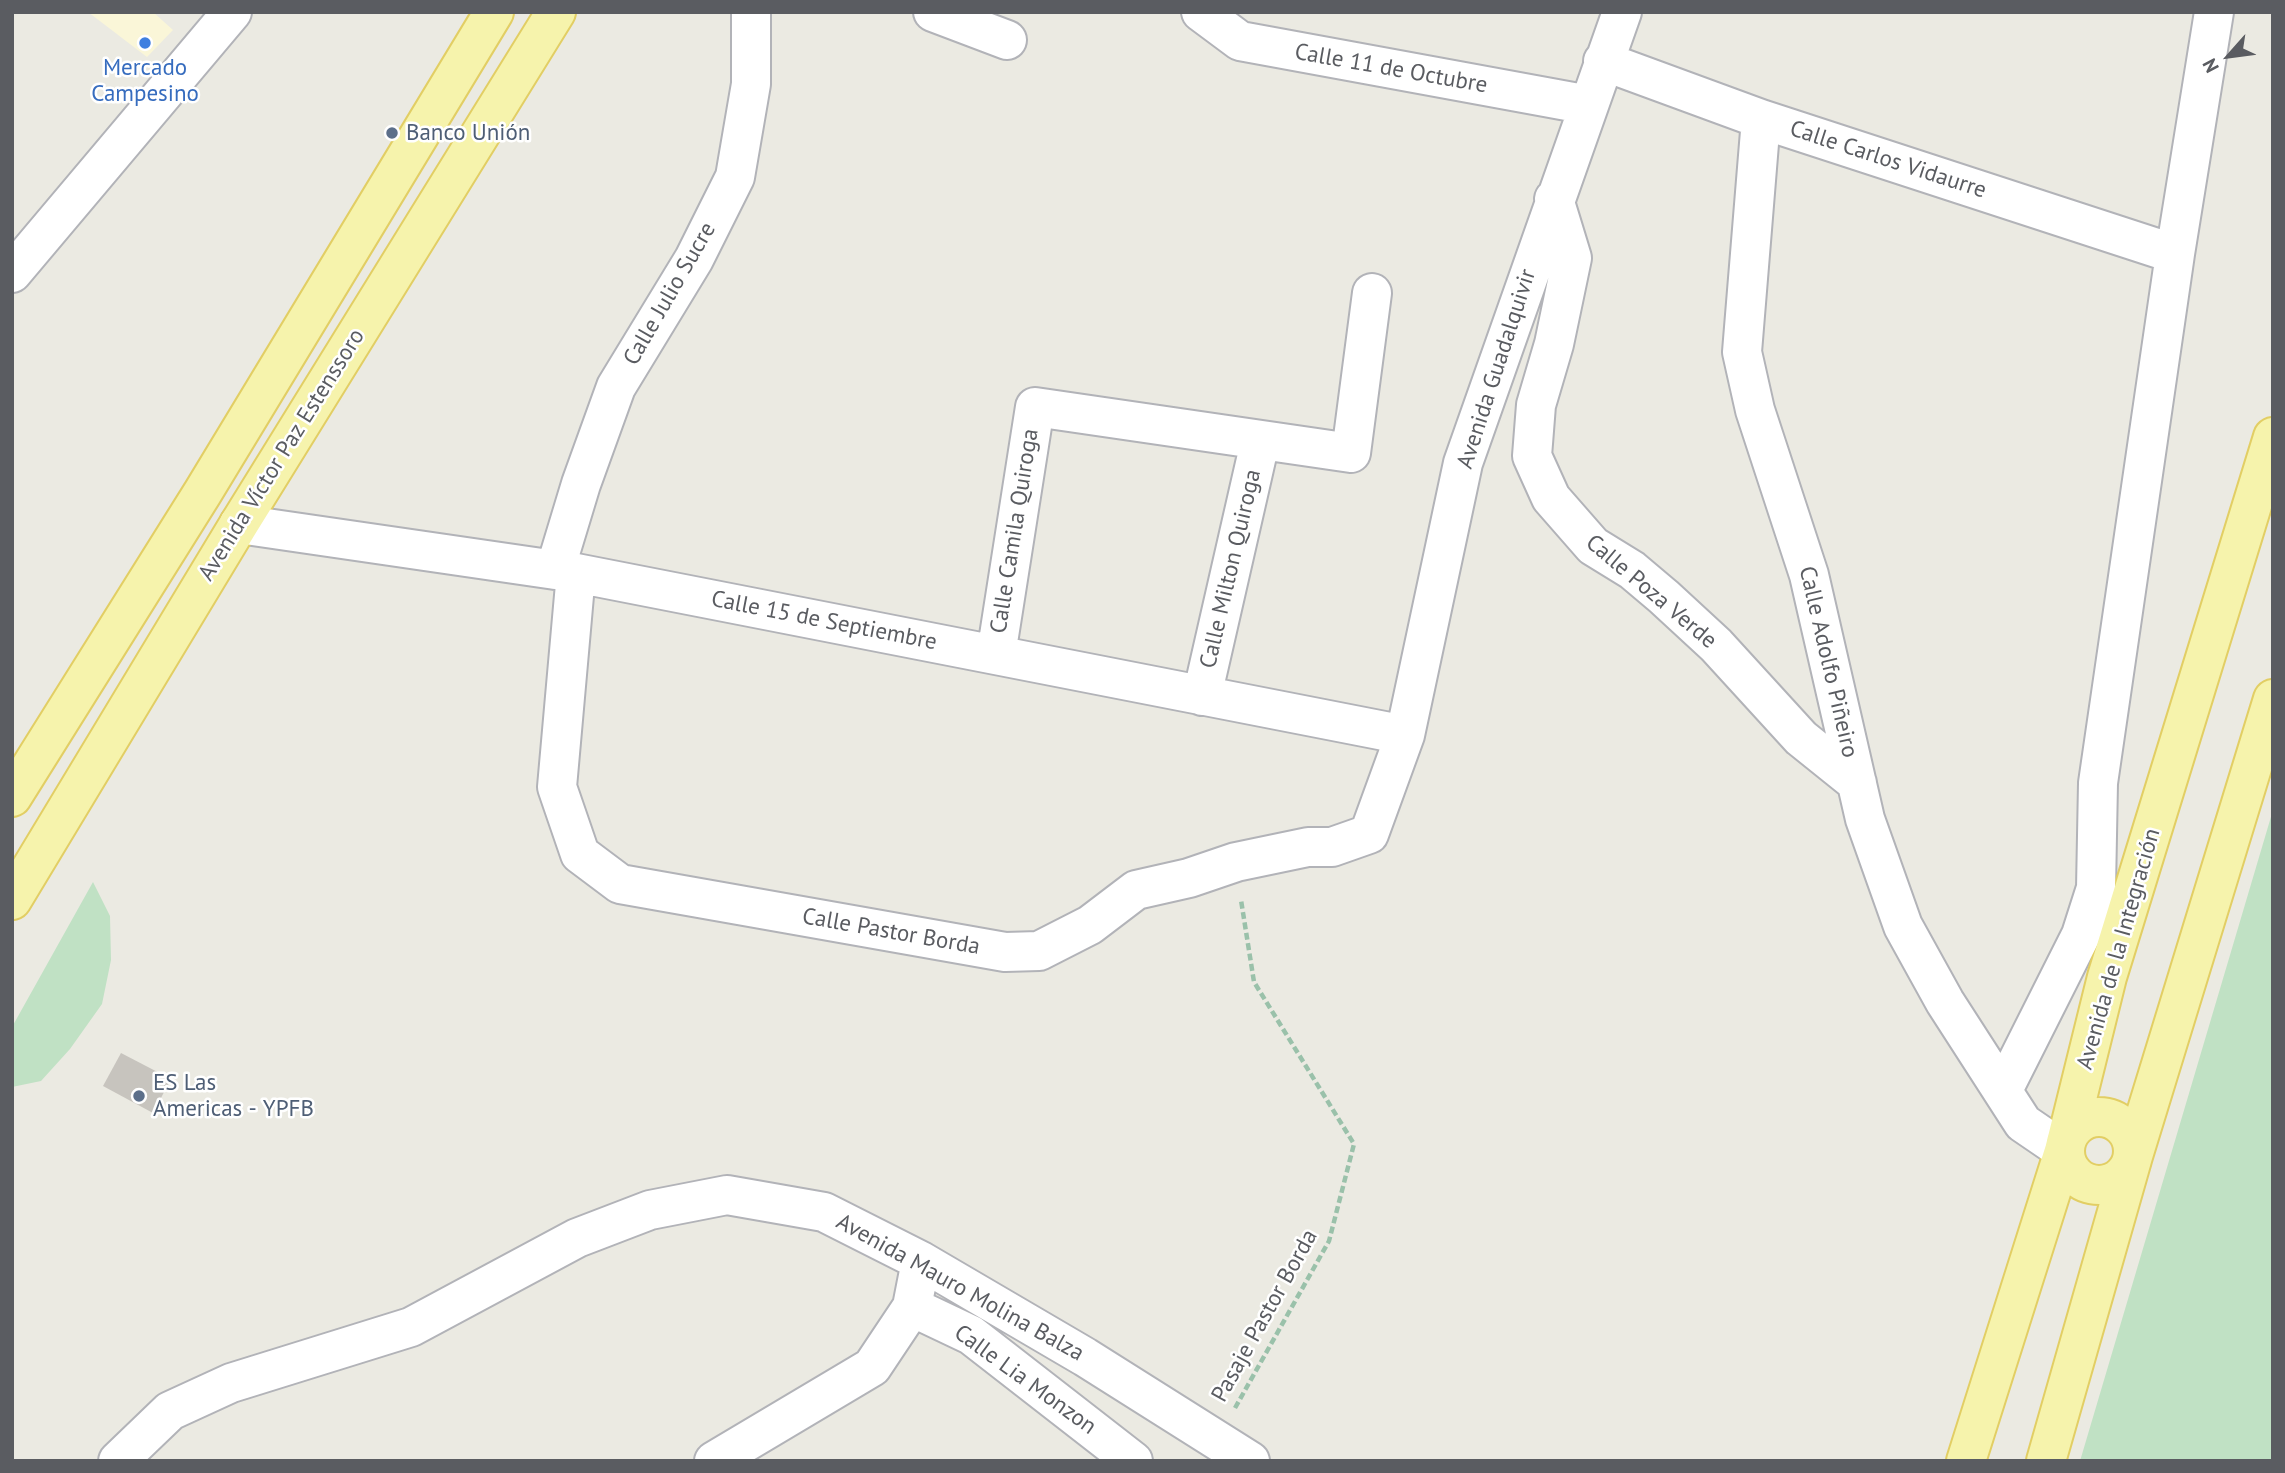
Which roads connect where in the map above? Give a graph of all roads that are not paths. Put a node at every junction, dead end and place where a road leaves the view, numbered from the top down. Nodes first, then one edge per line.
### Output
1 (232, 12) edge
2 (494, 12) edge
3 (556, 12) edge
4 (751, 12) edge
5 (933, 12) edge
6 (1202, 12) edge
7 (1622, 12) edge
8 (2214, 12) edge
9 (1007, 40) dead end
10 (1603, 61) junction
11 (1589, 105) junction
12 (1761, 119) junction
13 (1554, 199) junction
14 (2175, 254) junction
15 (12, 272) edge
16 (1372, 293) dead end
17 (2273, 437) edge
18 (1260, 442) junction
19 (239, 524) junction
20 (565, 572) junction
21 (996, 655) junction
22 (1202, 696) junction
23 (2273, 699) edge
24 (1405, 735) junction
25 (1857, 783) junction
26 (12, 797) edge
27 (12, 900) edge
28 (2003, 1090) junction
29 (2064, 1150) junction
30 (2133, 1156) junction
31 (921, 1261) junction
32 (912, 1307) junction
33 (118, 1461) edge
34 (714, 1461) edge
35 (1133, 1461) edge
36 (1250, 1461) edge
37 (1966, 1461) edge
38 (2046, 1461) edge

1 - 15 street
2 - 26 main road, Avenida Víctor Paz Estenssoro
3 - 19 main road, Avenida Víctor Paz Estenssoro
4 - 20 street, Calle Julio Sucre
5 - 9 street
6 - 11 street, Calle 11 de Octubre
7 - 10 street, Avenida Guadalquivir
8 - 14 street
10 - 11 street, Avenida Guadalquivir
10 - 12 street, Calle Carlos Vidaurre
11 - 13 street, Avenida Guadalquivir
12 - 14 street, Calle Carlos Vidaurre
12 - 25 street, Calle Adolfo Piñeiro
13 - 24 street, Avenida Guadalquivir
13 - 25 street, Calle Poza Verde
14 - 28 street
16 - 18 street
17 - 29 main road, Avenida de la Integración
18 - 21 street, Calle Camila Quiroga
18 - 22 street, Calle Milton Quiroga
19 - 20 street, Calle 15 de Septiembre
19 - 27 main road, Avenida Víctor Paz Estenssoro
20 - 21 street, Calle 15 de Septiembre
20 - 24 street, Calle Pastor Borda
21 - 22 street, Calle 15 de Septiembre
22 - 24 street, Calle 15 de Septiembre
23 - 30 main road
25 - 28 street, Calle Adolfo Piñeiro
28 - 29 street, Calle Adolfo Piñeiro
29 - 30 main road
29 - 30 main road
29 - 37 main road, Avenida de la Integración
30 - 38 main road
31 - 32 street
31 - 33 street, Avenida Mauro Molina Balza
31 - 36 street, Avenida Mauro Molina Balza
32 - 34 street
32 - 35 street, Calle Lia Monzon

